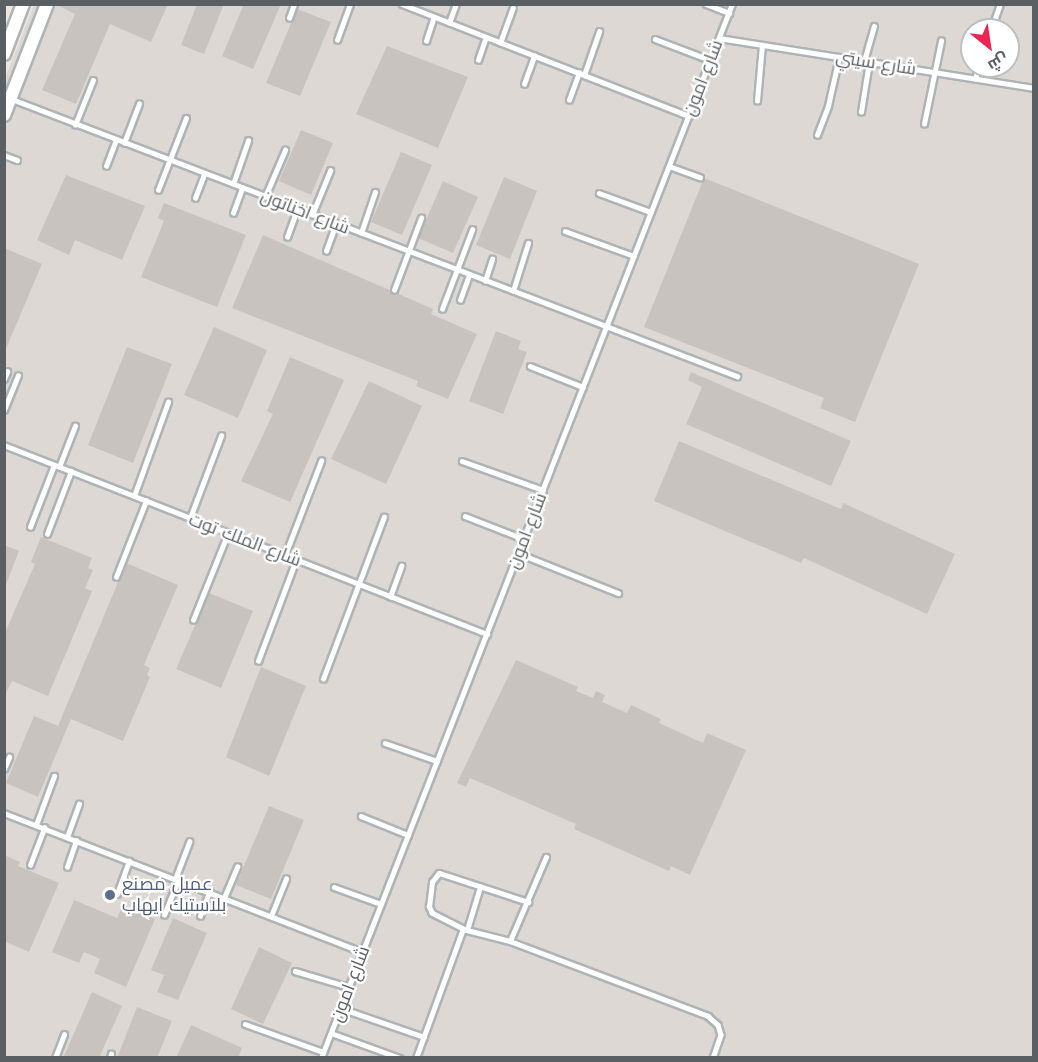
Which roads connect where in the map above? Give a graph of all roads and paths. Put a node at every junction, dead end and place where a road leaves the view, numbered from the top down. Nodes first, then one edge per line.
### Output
1 (23, 4) edge
2 (46, 4) edge
3 (294, 4) edge
4 (350, 4) edge
5 (456, 4) edge
6 (706, 4) edge
7 (732, 4) edge
8 (403, 5) edge
9 (513, 8) dead end
10 (729, 13) junction
11 (434, 17) junction
12 (289, 18) dead end
13 (449, 23) junction
14 (874, 26) dead end
15 (599, 32) dead end
16 (486, 37) junction
17 (719, 38) junction
18 (655, 39) dead end
19 (337, 40) dead end
20 (426, 41) dead end
21 (941, 41) dead end
22 (500, 42) junction
23 (762, 45) junction
24 (4, 54) edge
25 (534, 56) junction
26 (839, 57) junction
27 (477, 60) dead end
28 (710, 60) junction
29 (866, 62) junction
30 (932, 72) junction
31 (581, 74) junction
32 (975, 79) joint
33 (93, 80) dead end
34 (524, 84) dead end
35 (1034, 88) edge
36 (8, 97) edge
37 (569, 100) dead end
38 (757, 101) dead end
39 (139, 104) dead end
40 (861, 112) dead end
41 (4, 115) edge
42 (689, 116) junction
43 (186, 118) dead end
44 (924, 124) dead end
45 (75, 125) junction
46 (817, 135) dead end
47 (116, 140) junction
48 (248, 141) dead end
49 (124, 143) junction
50 (285, 150) dead end
51 (4, 155) edge
52 (17, 160) dead end
53 (170, 161) junction
54 (106, 166) dead end
55 (669, 166) junction
56 (330, 171) dead end
57 (204, 174) junction
58 (700, 177) dead end
59 (232, 184) junction
60 (242, 188) junction
61 (158, 190) dead end
62 (375, 192) dead end
63 (599, 193) dead end
64 (265, 197) junction
65 (195, 198) dead end
66 (297, 209) junction
67 (651, 212) junction
68 (233, 213) dead end
69 (312, 215) junction
70 (421, 218) dead end
71 (336, 224) junction
72 (472, 230) dead end
73 (565, 231) dead end
74 (361, 233) junction
75 (287, 237) dead end
76 (528, 243) dead end
77 (326, 251) dead end
78 (408, 252) junction
79 (634, 256) junction
80 (492, 259) dead end
81 (457, 270) junction
82 (469, 275) junction
83 (485, 281) junction
84 (394, 290) dead end
85 (513, 291) junction
86 (460, 300) dead end
87 (442, 309) dead end
88 (606, 327) junction
89 (530, 366) dead end
90 (7, 372) dead end
91 (18, 376) dead end
92 (736, 376) dead end
93 (4, 379) edge
94 (583, 387) junction
95 (168, 402) dead end
96 (4, 410) edge
97 (75, 426) dead end
98 (221, 436) dead end
99 (4, 445) edge
100 (321, 461) dead end
101 (462, 461) dead end
102 (57, 466) junction
103 (71, 471) junction
104 (543, 490) junction
105 (134, 496) junction
106 (146, 501) junction
107 (465, 516) dead end
108 (384, 517) dead end
109 (190, 518) junction
110 (30, 527) dead end
111 (228, 533) junction
112 (47, 534) dead end
113 (524, 539) junction
114 (518, 553) junction
115 (285, 555) junction
116 (296, 560) junction
117 (401, 566) dead end
118 (116, 577) dead end
119 (359, 584) junction
120 (618, 593) dead end
121 (390, 597) junction
122 (193, 620) dead end
123 (486, 634) junction
124 (258, 661) dead end
125 (323, 679) dead end
126 (385, 743) dead end
127 (9, 757) dead end
128 (437, 761) junction
129 (4, 769) edge
130 (54, 776) dead end
131 (79, 804) dead end
132 (4, 813) edge
133 (361, 816) dead end
134 (36, 825) junction
135 (44, 828) junction
136 (408, 834) junction
137 (67, 837) junction
138 (76, 841) junction
139 (189, 842) dead end
140 (546, 857) dead end
141 (129, 861) junction
142 (30, 866) dead end
143 (67, 867) dead end
144 (237, 867) dead end
145 (286, 879) dead end
146 (176, 880) junction
147 (334, 887) dead end
148 (480, 887) junction
149 (209, 892) junction
150 (117, 894) dead end
151 (225, 898) junction
152 (528, 902) junction
153 (381, 904) junction
154 (164, 915) dead end
155 (200, 916) dead end
156 (271, 916) junction
157 (465, 929) junction
158 (510, 941) junction
159 (363, 952) junction
160 (295, 971) dead end
161 (349, 987) junction
162 (340, 1008) junction
163 (245, 1024) dead end
164 (331, 1034) junction
165 (64, 1035) dead end
166 (424, 1036) junction
167 (322, 1055) edge
168 (55, 1058) edge
169 (400, 1058) edge
170 (416, 1058) edge
171 (713, 1058) edge

1 - 24 street
2 - 36 street
3 - 12 lane
4 - 19 lane
5 - 13 lane
6 - 10 lane
7 - 10 lane, شارع امون
8 - 11 lane
9 - 22 lane
10 - 17 lane, شارع امون
11 - 13 lane
11 - 20 lane
13 - 16 lane
14 - 29 lane
15 - 31 lane
16 - 22 lane
16 - 27 lane
17 - 23 lane, شارع سيتي
17 - 28 lane, شارع امون
18 - 28 lane
21 - 30 lane
22 - 25 lane
23 - 26 lane, شارع سيتي
23 - 38 lane
25 - 31 lane
25 - 34 lane
26 - 29 lane, شارع سيتي
26 - 46 lane
28 - 42 lane, شارع امون
29 - 30 lane, شارع سيتي
29 - 40 lane
30 - 32 lane, شارع سيتي
30 - 44 lane
31 - 37 lane
31 - 42 lane
32 - 35 lane, شارع سيتي
33 - 45 lane
36 - 41 street
36 - 45 lane, شارع اخناتون
39 - 49 lane
42 - 55 lane, شارع امون
43 - 53 lane
45 - 47 lane, شارع اخناتون
47 - 49 lane, شارع اخناتون
47 - 54 lane
48 - 59 lane
49 - 53 lane, شارع اخناتون
50 - 64 lane
51 - 52 lane
53 - 57 lane, شارع اخناتون
53 - 61 lane
55 - 58 lane
55 - 67 lane, شارع امون
56 - 69 lane
57 - 59 lane, شارع اخناتون
57 - 65 lane
59 - 60 lane, شارع اخناتون
60 - 64 lane, شارع اخناتون
60 - 68 lane
62 - 74 lane
63 - 67 lane
64 - 66 lane, شارع اخناتون
66 - 69 lane, شارع اخناتون
66 - 75 lane
67 - 79 lane, شارع امون
69 - 71 lane, شارع اخناتون
70 - 78 lane
71 - 74 lane, شارع اخناتون
71 - 77 lane
72 - 81 lane
73 - 79 lane
74 - 78 lane, شارع اخناتون
76 - 85 lane
78 - 81 lane, شارع اخناتون
78 - 84 lane
79 - 88 lane, شارع امون
80 - 83 lane
81 - 82 lane, شارع اخناتون
81 - 87 lane
82 - 83 lane, شارع اخناتون
82 - 86 lane
83 - 85 lane, شارع اخناتون
85 - 88 lane, شارع اخناتون
88 - 92 lane, شارع اخناتون
88 - 94 lane, شارع امون
89 - 94 lane
90 - 93 lane
91 - 96 lane
94 - 104 lane, شارع امون
95 - 105 lane
97 - 102 lane
98 - 109 lane
99 - 102 lane, شارع الملك توت
100 - 115 lane
101 - 104 lane
102 - 103 lane, شارع الملك توت
102 - 110 lane
103 - 105 lane, شارع الملك توت
103 - 112 lane
104 - 113 lane, شارع امون
105 - 106 lane, شارع الملك توت
106 - 109 lane, شارع الملك توت
106 - 118 lane
107 - 113 lane
108 - 119 lane
109 - 111 lane, شارع الملك توت
111 - 115 lane, شارع الملك توت
111 - 122 lane
113 - 114 lane, شارع امون
114 - 120 lane
114 - 123 lane, شارع امون
115 - 116 lane, شارع الملك توت
116 - 119 lane, شارع الملك توت
116 - 124 lane
117 - 121 lane
119 - 121 lane, شارع الملك توت
119 - 125 lane
121 - 123 lane, شارع الملك توت
123 - 128 lane, شارع امون
126 - 128 lane
127 - 129 lane
128 - 136 lane, شارع امون
130 - 134 lane
131 - 137 lane
132 - 134 lane
133 - 136 lane
134 - 135 lane
135 - 137 lane
135 - 142 lane
136 - 153 lane, شارع امون
137 - 138 lane
138 - 141 lane
138 - 143 lane
139 - 146 lane
140 - 152 lane
141 - 146 lane
141 - 150 lane
144 - 151 lane
145 - 156 lane
146 - 149 lane
146 - 154 lane
147 - 153 lane
148 - 152 lane
148 - 157 lane
148 - 157 lane
149 - 151 lane
149 - 155 lane
151 - 156 lane
152 - 158 lane
153 - 159 lane, شارع امون
156 - 159 lane
157 - 158 lane
157 - 166 lane
158 - 171 lane
159 - 161 lane, شارع امون
160 - 161 lane
161 - 162 lane, شارع امون
162 - 164 lane, شارع امون
162 - 166 lane
163 - 167 lane
164 - 167 lane, شارع امون
164 - 169 lane
165 - 168 lane
166 - 170 lane

